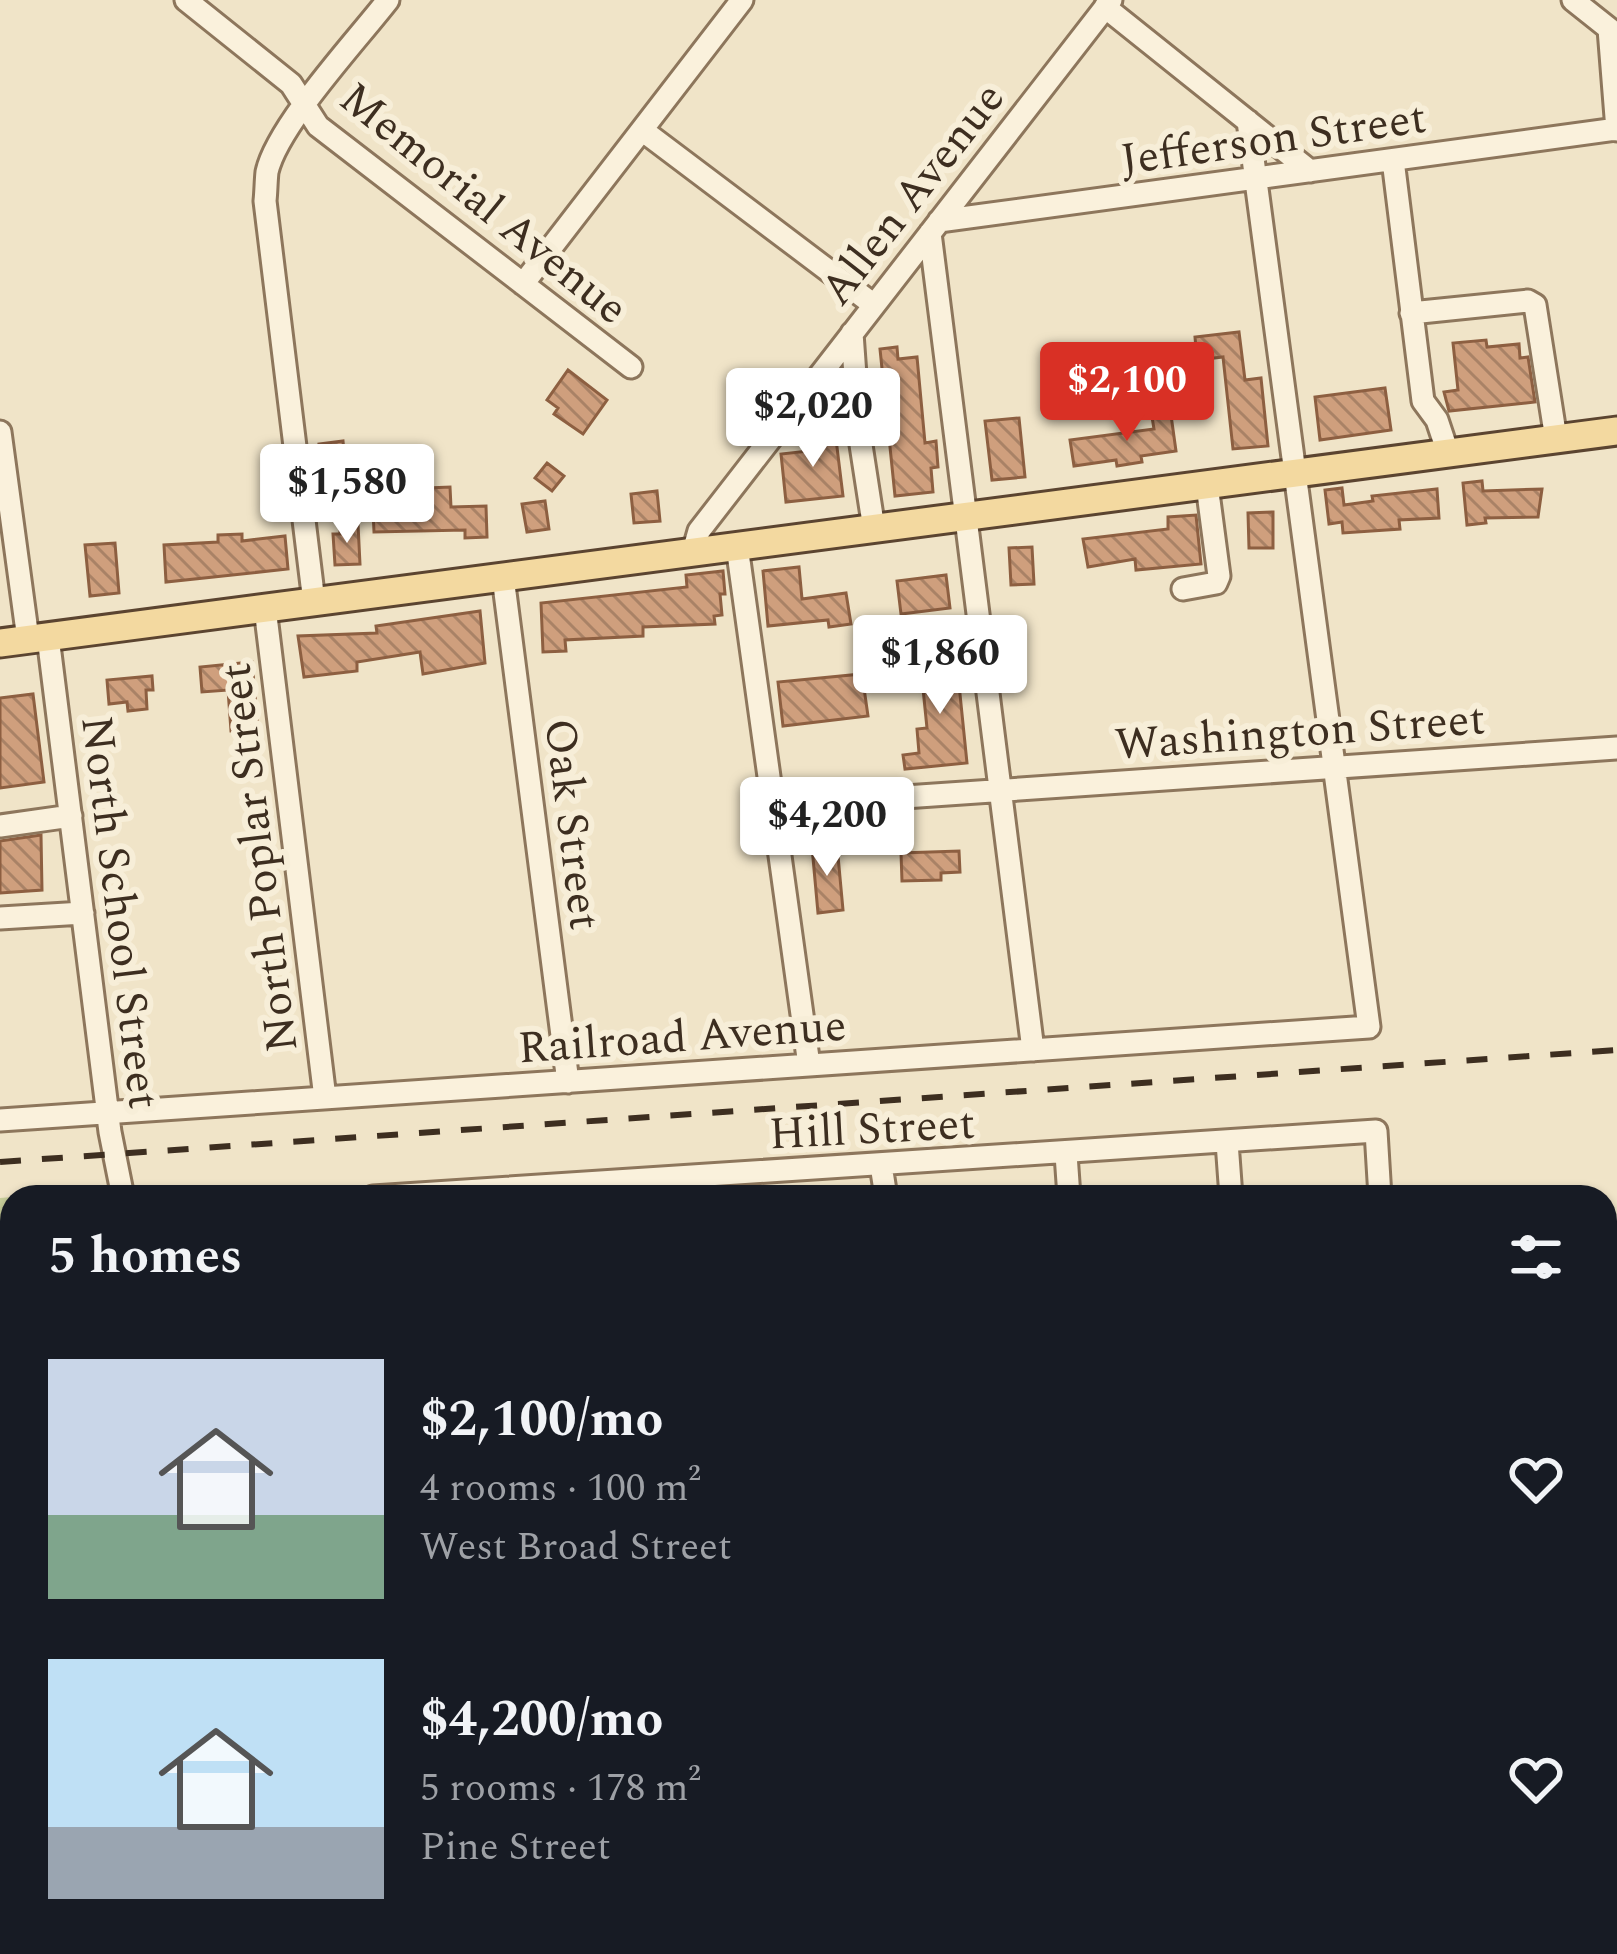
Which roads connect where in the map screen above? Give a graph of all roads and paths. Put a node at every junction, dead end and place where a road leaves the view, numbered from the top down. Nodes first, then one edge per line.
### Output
1 (186, 0) edge
2 (388, 0) edge
3 (742, 0) edge
4 (1573, 0) edge
5 (1108, 4) edge
6 (1613, 32) edge
7 (304, 108) junction
8 (1248, 121) junction
9 (643, 130) junction
10 (1617, 130) edge
11 (1393, 160) junction
12 (1310, 171) junction
13 (1256, 178) junction
14 (935, 227) junction
15 (523, 284) junction
16 (874, 305) junction
17 (1412, 313) junction
18 (852, 333) junction
19 (631, 367) dead end
20 (1617, 431) edge
21 (0, 432) edge
22 (1556, 439) junction
23 (1448, 453) junction
24 (1296, 473) junction
25 (1207, 485) junction
26 (966, 517) junction
27 (874, 529) junction
28 (737, 546) junction
29 (693, 552) junction
30 (502, 577) junction
31 (1183, 589) dead end
32 (314, 602) junction
33 (266, 608) junction
34 (25, 640) edge
35 (1617, 748) edge
36 (1336, 767) junction
37 (1000, 790) junction
38 (773, 806) junction
39 (71, 816) junction
40 (0, 826) edge
41 (83, 913) junction
42 (0, 918) edge
43 (1033, 1050) junction
44 (809, 1065) junction
45 (568, 1082) junction
46 (325, 1098) junction
47 (108, 1113) junction
48 (0, 1120) edge
49 (1227, 1142) junction
50 (1066, 1154) junction
51 (881, 1165) junction
52 (120, 1185) edge
53 (714, 1185) edge
54 (884, 1185) edge
55 (1068, 1185) edge
56 (1230, 1185) edge
57 (1379, 1185) edge

1 - 7 street, Memorial Avenue
2 - 7 street
3 - 9 street
4 - 6 street
5 - 8 street
5 - 14 street, Allen Avenue
6 - 10 street
7 - 15 street, Memorial Avenue
7 - 32 street
8 - 12 street
8 - 13 street
9 - 15 street
9 - 16 street
10 - 11 street, Jefferson Street
11 - 12 street, Jefferson Street
11 - 17 street
12 - 13 street, Jefferson Street
13 - 14 street, Jefferson Street
13 - 24 street
14 - 16 street, Allen Avenue
14 - 26 street
15 - 19 street, Memorial Avenue
16 - 18 street, Allen Avenue
17 - 22 street
17 - 23 street
18 - 27 street
18 - 29 street, Allen Avenue
20 - 22 main road
21 - 34 street, North School Street
22 - 23 main road
23 - 24 main road
24 - 25 main road
24 - 36 street
25 - 26 main road
25 - 31 street
26 - 27 main road
26 - 37 street
27 - 28 main road
28 - 29 main road
28 - 38 street
29 - 30 main road
30 - 32 main road
30 - 45 street, Oak Street
32 - 33 main road
33 - 34 main road
33 - 46 street, North Poplar Street
34 - 39 street, North School Street
35 - 36 street, Washington Street
36 - 37 street, Washington Street
36 - 43 street, Railroad Avenue
37 - 38 street, Washington Street
37 - 43 street
38 - 44 street
39 - 40 street
39 - 41 street, North School Street
41 - 42 street
41 - 47 street, North School Street
43 - 44 street, Railroad Avenue
44 - 45 street, Railroad Avenue
45 - 46 street, Railroad Avenue
46 - 47 street, Railroad Avenue
47 - 48 street, Railroad Avenue
47 - 52 street, North School Street
49 - 50 street, Hill Street
49 - 56 street
49 - 57 street, Hill Street
50 - 51 street, Hill Street
50 - 55 street
51 - 53 street, Hill Street
51 - 54 street

